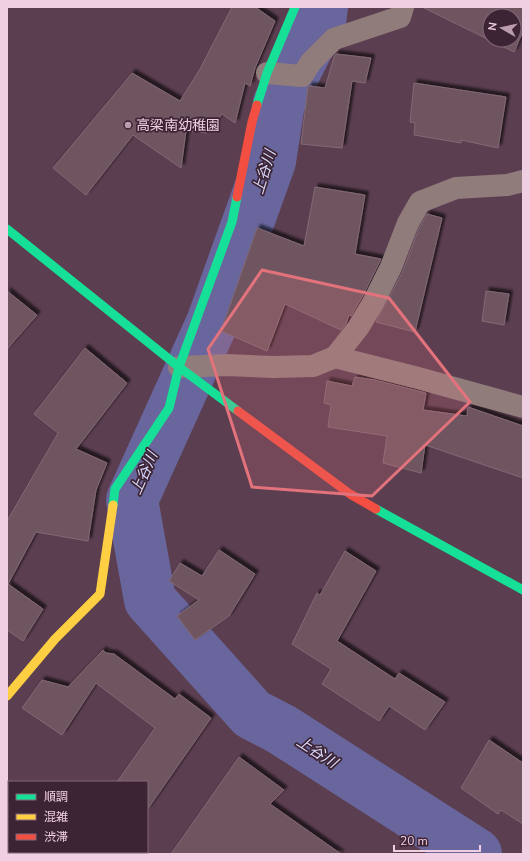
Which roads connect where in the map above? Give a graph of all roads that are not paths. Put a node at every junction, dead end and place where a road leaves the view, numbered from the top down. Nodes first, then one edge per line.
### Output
1 (295, 7) edge
2 (403, 7) edge
3 (267, 73) junction
4 (523, 181) edge
5 (7, 229) edge
6 (335, 357) junction
7 (179, 367) junction
8 (523, 407) edge
9 (523, 590) edge
10 (9, 690) edge

1 - 3 street
2 - 3 street
3 - 7 street
4 - 6 street
5 - 7 street
6 - 7 street
6 - 8 street
7 - 9 street
7 - 10 street

